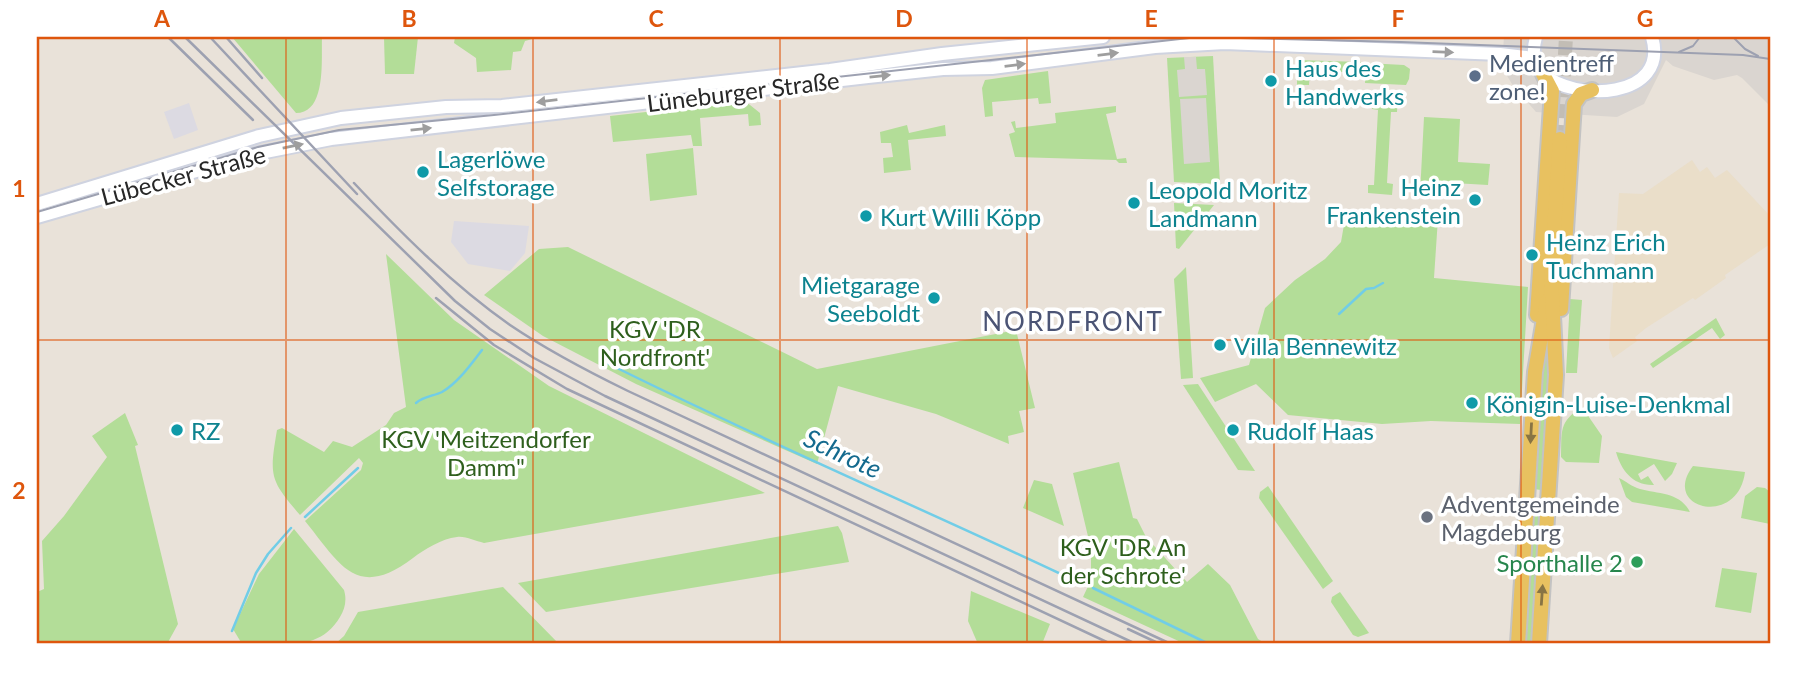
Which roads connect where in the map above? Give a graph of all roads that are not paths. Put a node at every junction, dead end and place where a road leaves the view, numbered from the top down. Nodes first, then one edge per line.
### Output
1 (1103, 37) edge
2 (1536, 37) edge
3 (1652, 37) edge
4 (1540, 71) junction
5 (1592, 90) junction
6 (327, 120) junction
7 (353, 136) junction
8 (331, 139) joint
9 (1560, 139) tunnel mouth
10 (37, 204) edge
11 (37, 217) edge
12 (1552, 276) junction
13 (1535, 372) junction
14 (1556, 373) junction
15 (1518, 644) edge
16 (1539, 644) edge

1 -> 6 main road, Lüneburger Straße
2 - 4 main road
3 - 5 main road, Lüneburger Straße
4 - 5 main road, Lüneburger Straße
7 -> 4 main road, Lüneburger Straße
4 - 13 main road
5 - 14 main road
6 - 7 main road
6 - 10 main road, Lübecker Straße
7 - 8 main road, Lüneburger Straße
11 -> 8 main road, Lübecker Straße
9 - 12 main road
12 - 13 main road
12 - 14 main road
13 -> 15 main road
16 -> 14 main road

